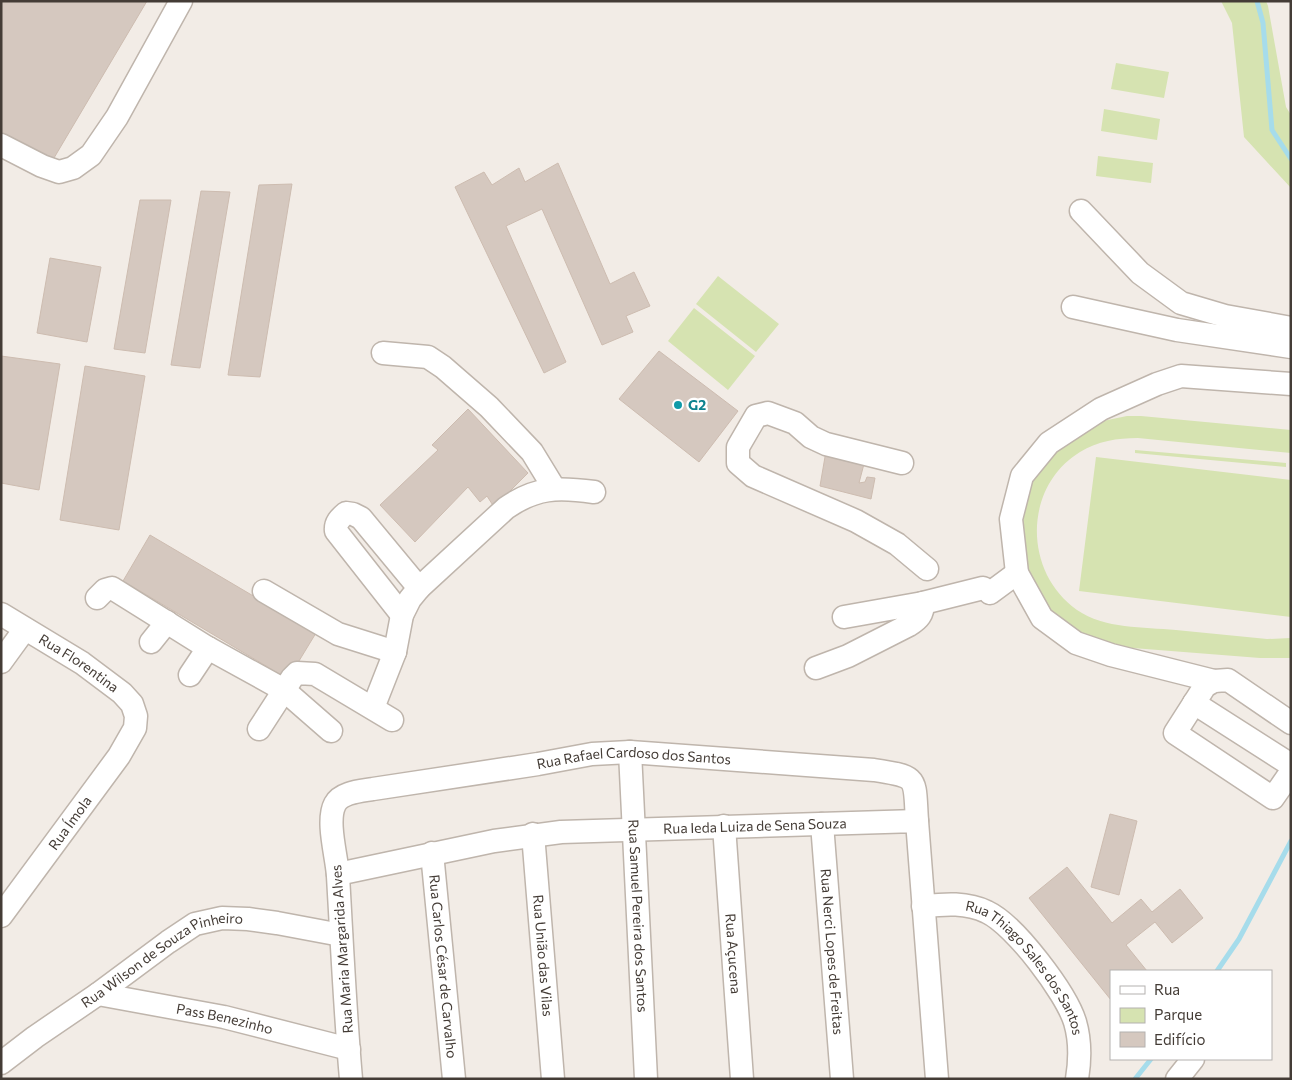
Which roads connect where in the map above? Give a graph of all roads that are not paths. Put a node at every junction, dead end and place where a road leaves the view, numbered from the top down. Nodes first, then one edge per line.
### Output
1 (181, 1) edge
2 (1, 145) edge
3 (1081, 211) dead end
4 (1073, 308) dead end
5 (1291, 328) edge
6 (1291, 347) edge
7 (383, 353) dead end
8 (1291, 384) edge
9 (902, 463) dead end
10 (554, 488) junction
11 (594, 492) dead end
12 (926, 569) dead end
13 (1017, 572) junction
14 (419, 588) junction
15 (264, 591) dead end
16 (97, 598) dead end
17 (923, 603) junction
18 (1, 614) edge
19 (402, 616) junction
20 (844, 617) dead end
21 (167, 622) junction
22 (25, 629) junction
23 (151, 642) dead end
24 (208, 648) junction
25 (395, 652) junction
26 (1, 662) edge
27 (816, 668) dead end
28 (190, 675) dead end
29 (1214, 681) junction
30 (284, 690) junction
31 (1194, 703) junction
32 (373, 708) junction
33 (392, 720) dead end
34 (1291, 723) edge
35 (134, 728) joint
36 (259, 729) dead end
37 (331, 732) dead end
38 (630, 752) junction
39 (1291, 765) edge
40 (1291, 772) edge
41 (332, 819) joint
42 (917, 821) junction
43 (822, 824) junction
44 (724, 826) junction
45 (634, 828) junction
46 (533, 834) junction
47 (432, 853) junction
48 (338, 874) junction
49 (924, 906) junction
50 (1, 916) edge
51 (341, 935) junction
52 (98, 994) junction
53 (349, 1049) junction
54 (1192, 1060) edge
55 (1, 1063) edge
56 (352, 1079) edge
57 (454, 1079) edge
58 (553, 1079) edge
59 (646, 1079) edge
60 (742, 1079) edge
61 (842, 1079) edge
62 (937, 1079) edge
63 (1077, 1079) edge
64 (1177, 1079) edge

1 - 2 street
3 - 5 street
4 - 6 street
7 - 10 street
8 - 13 street
9 - 12 street
10 - 11 street
10 - 14 street
13 - 17 street
13 - 29 street
14 - 19 street
14 - 19 street
15 - 25 street
16 - 21 street
17 - 20 street
17 - 27 street
18 - 22 street, Rua Florentina
19 - 25 street
21 - 23 street
21 - 24 street
22 - 26 street
22 - 35 street, Rua Florentina
24 - 28 street
24 - 30 street
25 - 32 street
29 - 31 street
29 - 34 street
30 - 32 street
30 - 36 street
30 - 37 street
31 - 39 street
31 - 40 street
32 - 33 street
35 - 50 street, Rua Ímola
38 - 41 street, Rua Rafael Cardoso dos Santos
38 - 42 street, Rua Rafael Cardoso dos Santos
38 - 45 street, Rua Samuel Pereira dos Santos
41 - 48 street, Rua Maria Margarida Alves
42 - 43 street, Rua Ieda Luiza de Sena Souza
42 - 49 street
43 - 44 street, Rua Ieda Luiza de Sena Souza
43 - 61 street, Rua Nerci Lopes de Freitas
44 - 45 street, Rua Ieda Luiza de Sena Souza
44 - 60 street, Rua Açucena
45 - 46 street, Rua Ieda Luiza de Sena Souza
45 - 59 street, Rua Samuel Pereira dos Santos
46 - 47 street, Rua Ieda Luiza de Sena Souza
46 - 58 street, Rua União das Vilas
47 - 48 street, Rua Ieda Luiza de Sena Souza
47 - 57 street, Rua Carlos César de Carvalho
48 - 51 street, Rua Maria Margarida Alves
49 - 62 street
49 - 63 street, Rua Thiago Sales dos Santos
51 - 52 street, Rua Wilson de Souza Pinheiro
51 - 53 street, Rua Maria Margarida Alves
52 - 53 street, Pass Benezinho
52 - 55 street, Rua Wilson de Souza Pinheiro
53 - 56 street, Rua Maria Margarida Alves
54 - 64 street

